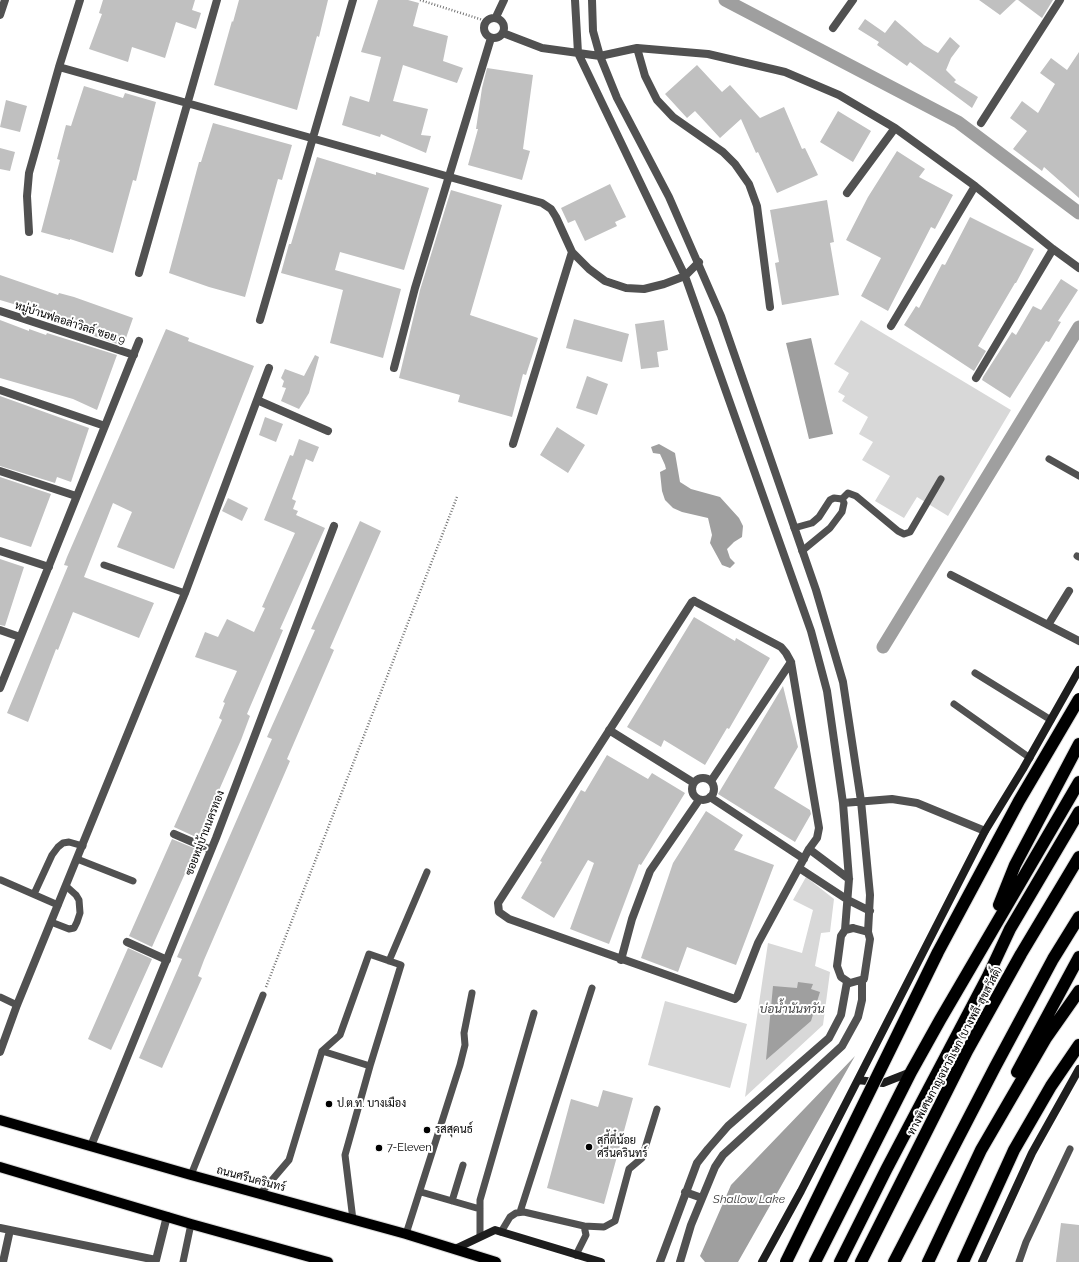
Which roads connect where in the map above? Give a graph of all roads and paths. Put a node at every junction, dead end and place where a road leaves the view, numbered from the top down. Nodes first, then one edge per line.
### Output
1 (5, 0) edge
2 (80, 0) edge
3 (217, 0) edge
4 (353, 0) edge
5 (420, 0) edge
6 (504, 0) edge
7 (575, 0) edge
8 (592, 0) edge
9 (853, 0) edge
10 (1060, 0) edge
11 (0, 15) edge
12 (496, 17) junction
13 (486, 21) junction
14 (833, 28) dead end
15 (504, 33) junction
16 (491, 38) junction
17 (637, 48) junction
18 (578, 53) junction
19 (600, 56) junction
20 (59, 67) junction
21 (188, 105) junction
22 (981, 123) dead end
23 (895, 128) junction
24 (313, 139) junction
25 (449, 177) junction
26 (974, 186) junction
27 (847, 193) dead end
28 (29, 232) dead end
29 (1053, 249) junction
30 (572, 252) junction
31 (699, 262) junction
32 (1079, 268) edge
33 (139, 272) dead end
34 (685, 276) junction
35 (770, 307) dead end
36 (0, 311) edge
37 (260, 320) dead end
38 (892, 326) dead end
39 (139, 341) dead end
40 (134, 355) junction
41 (269, 368) dead end
42 (394, 368) dead end
43 (976, 378) dead end
44 (0, 390) edge
45 (257, 400) junction
46 (105, 426) junction
47 (328, 431) dead end
48 (512, 444) dead end
49 (1049, 459) dead end
50 (0, 471) edge
51 (1079, 476) edge
52 (941, 479) dead end
53 (76, 496) junction
54 (457, 497) dead end
55 (842, 499) junction
56 (334, 526) dead end
57 (794, 528) junction
58 (0, 551) edge
59 (802, 551) junction
60 (104, 565) dead end
61 (49, 567) junction
62 (951, 575) dead end
63 (1069, 591) dead end
64 (185, 593) junction
65 (1048, 625) junction
66 (0, 630) edge
67 (20, 637) junction
68 (1079, 641) edge
69 (790, 662) junction
70 (1079, 670) edge
71 (975, 672) dead end
72 (0, 688) edge
73 (1079, 699) edge
74 (954, 704) dead end
75 (1051, 720) junction
76 (609, 730) junction
77 (1079, 744) edge
78 (1030, 758) junction
79 (711, 782) junction
80 (1079, 782) edge
81 (694, 783) junction
82 (710, 797) junction
83 (699, 800) junction
84 (861, 801) junction
85 (843, 803) junction
86 (1079, 812) edge
87 (985, 831) junction
88 (174, 834) dead end
89 (83, 846) junction
90 (809, 849) junction
91 (211, 850) junction
92 (1079, 857) edge
93 (77, 859) junction
94 (804, 859) junction
95 (799, 868) junction
96 (427, 872) dead end
97 (849, 879) junction
98 (1, 880) edge
99 (133, 880) dead end
100 (66, 886) junction
101 (34, 894) junction
102 (848, 900) junction
103 (58, 904) junction
104 (870, 911) junction
105 (1079, 917) edge
106 (51, 922) junction
107 (846, 930) junction
108 (868, 932) junction
109 (127, 942) dead end
110 (980, 948) junction
111 (1079, 957) edge
112 (167, 960) junction
113 (621, 960) junction
114 (389, 961) junction
115 (862, 981) junction
116 (847, 982) junction
117 (592, 988) dead end
118 (1079, 991) edge
119 (472, 993) dead end
120 (263, 995) joint
121 (0, 997) edge
122 (17, 1005) junction
123 (534, 1013) dead end
124 (1079, 1045) edge
125 (322, 1051) junction
126 (0, 1052) edge
127 (370, 1066) junction
128 (1079, 1069) edge
129 (911, 1072) junction
130 (858, 1080) junction
131 (657, 1109) dead end
132 (0, 1120) edge
133 (91, 1146) junction
134 (1070, 1148) dead end
135 (981, 1150) junction
136 (463, 1165) dead end
137 (0, 1167) edge
138 (191, 1175) junction
139 (421, 1192) junction
140 (685, 1192) junction
141 (260, 1194) junction
142 (702, 1198) junction
143 (452, 1201) junction
144 (480, 1209) junction
145 (520, 1212) junction
146 (167, 1216) junction
147 (353, 1220) junction
148 (192, 1224) junction
149 (584, 1226) junction
150 (0, 1228) edge
151 (10, 1230) junction
152 (501, 1232) junction
153 (406, 1234) junction
154 (480, 1236) junction
155 (457, 1248) junction
156 (576, 1255) junction
157 (155, 1261) edge
158 (3, 1262) edge
159 (183, 1262) edge
160 (328, 1262) edge
161 (496, 1262) edge
162 (601, 1262) edge
163 (660, 1262) edge
164 (680, 1262) edge
165 (762, 1262) edge
166 (786, 1262) edge
167 (815, 1262) edge
168 (840, 1262) edge
169 (861, 1262) edge
170 (894, 1262) edge
171 (928, 1262) edge
172 (963, 1262) edge
173 (982, 1262) edge
174 (1019, 1262) edge

1 - 11 street
2 - 20 street
3 - 21 street
4 - 24 street
5 - 13 path
6 - 12 street
7 - 18 street
8 - 19 street
9 - 14 street
10 - 22 street
12 - 13 street
12 - 15 street
13 - 16 street
15 - 16 street
15 - 18 street
16 - 25 street
17 - 19 street
17 - 23 street
17 - 35 street
18 - 19 street
18 - 34 street
19 - 31 street
20 - 21 street
20 - 28 street
21 - 24 street
21 - 33 street
23 - 26 street
23 - 27 street
24 - 25 street
24 - 37 street
25 - 30 street
25 - 42 street
26 - 29 street
26 - 38 street
29 - 32 street
29 - 43 street
30 - 34 street
30 - 48 street
31 - 34 street
31 - 57 street
34 - 85 street
36 - 40 street, หมู่บ้านฟลอล่าวิลล์ ซอย 9
39 - 40 street
40 - 46 street
41 - 45 street
44 - 46 street
45 - 47 street
45 - 64 street
46 - 53 street
49 - 51 lane
50 - 53 street
52 - 55 lane
53 - 61 street
54 - 120 path
55 - 57 lane
55 - 59 lane
56 - 91 street, ซอยหมู่บ้านนครทอง
57 - 59 street
58 - 61 street
59 - 84 street
60 - 64 lane
61 - 67 street
62 - 65 street
63 - 65 street
64 - 89 street
65 - 68 street
66 - 67 street
67 - 72 street
69 - 76 street
69 - 79 street
69 - 90 street
70 - 75 street
71 - 75 lane
73 - 166 highway, bridge
74 - 78 lane
75 - 78 street
76 - 81 street
76 - 113 street
77 - 110 highway
78 - 87 street
79 - 81 street
79 - 82 street
80 - 110 highway
81 - 83 street
82 - 83 street
82 - 94 street
83 - 113 street
84 - 85 street
84 - 87 street
84 - 104 street
85 - 97 street
86 - 168 highway
87 - 130 street
88 - 91 street
89 - 93 street
89 - 101 lane
90 - 94 street
90 - 97 street
91 - 112 street, ซอยหมู่บ้านนครทอง
92 - 169 highway, ทางพิเศษกาญจนาภิเษก (บางพลี-สุขสวัสดิ์)
93 - 99 lane
93 - 100 street
94 - 95 street
95 - 102 street
95 - 113 street
96 - 114 lane
97 - 102 street
98 - 101 lane
100 - 103 street
100 - 106 lane
101 - 103 lane
102 - 104 street
102 - 107 street
103 - 106 street
104 - 108 street
105 - 170 highway
106 - 122 street
107 - 108 street
107 - 116 street
108 - 115 street
109 - 112 street
110 - 129 highway
111 - 135 highway
112 - 133 street, ซอยหมู่บ้านนครทอง
114 - 125 lane
114 - 127 lane
115 - 116 street
115 - 142 street
116 - 140 street
117 - 145 lane
118 - 135 highway
119 - 139 lane
120 - 138 lane
121 - 122 lane
122 - 126 street
123 - 144 lane
124 - 172 highway
125 - 127 lane
125 - 141 lane
127 - 147 lane
128 - 173 street
129 - 130 street
129 - 167 highway
130 - 165 street
131 - 149 lane
132 - 133 main road, ถนนศรีนครินทร์
133 - 138 main road, ถนนศรีนครินทร์
134 - 174 lane
135 - 171 highway
136 - 143 lane
137 - 146 main road
138 - 141 main road, ถนนศรีนครินทร์
139 - 143 lane
139 - 153 lane
140 - 142 street
140 - 163 street
141 - 147 main road, ถนนศรีนครินทร์
142 - 164 street
143 - 144 lane
144 - 154 lane
145 - 149 lane
145 - 152 lane
146 - 148 main road
146 - 157 street
147 - 153 main road, ถนนศรีนครินทร์
148 - 159 lane
148 - 160 main road
149 - 156 lane
150 - 151 street
151 - 157 street
151 - 158 street
152 - 154 street
152 - 156 street
153 - 155 main road, ถนนศรีนครินทร์
154 - 155 street
155 - 161 main road, ถนนศรีนครินทร์
156 - 162 street

